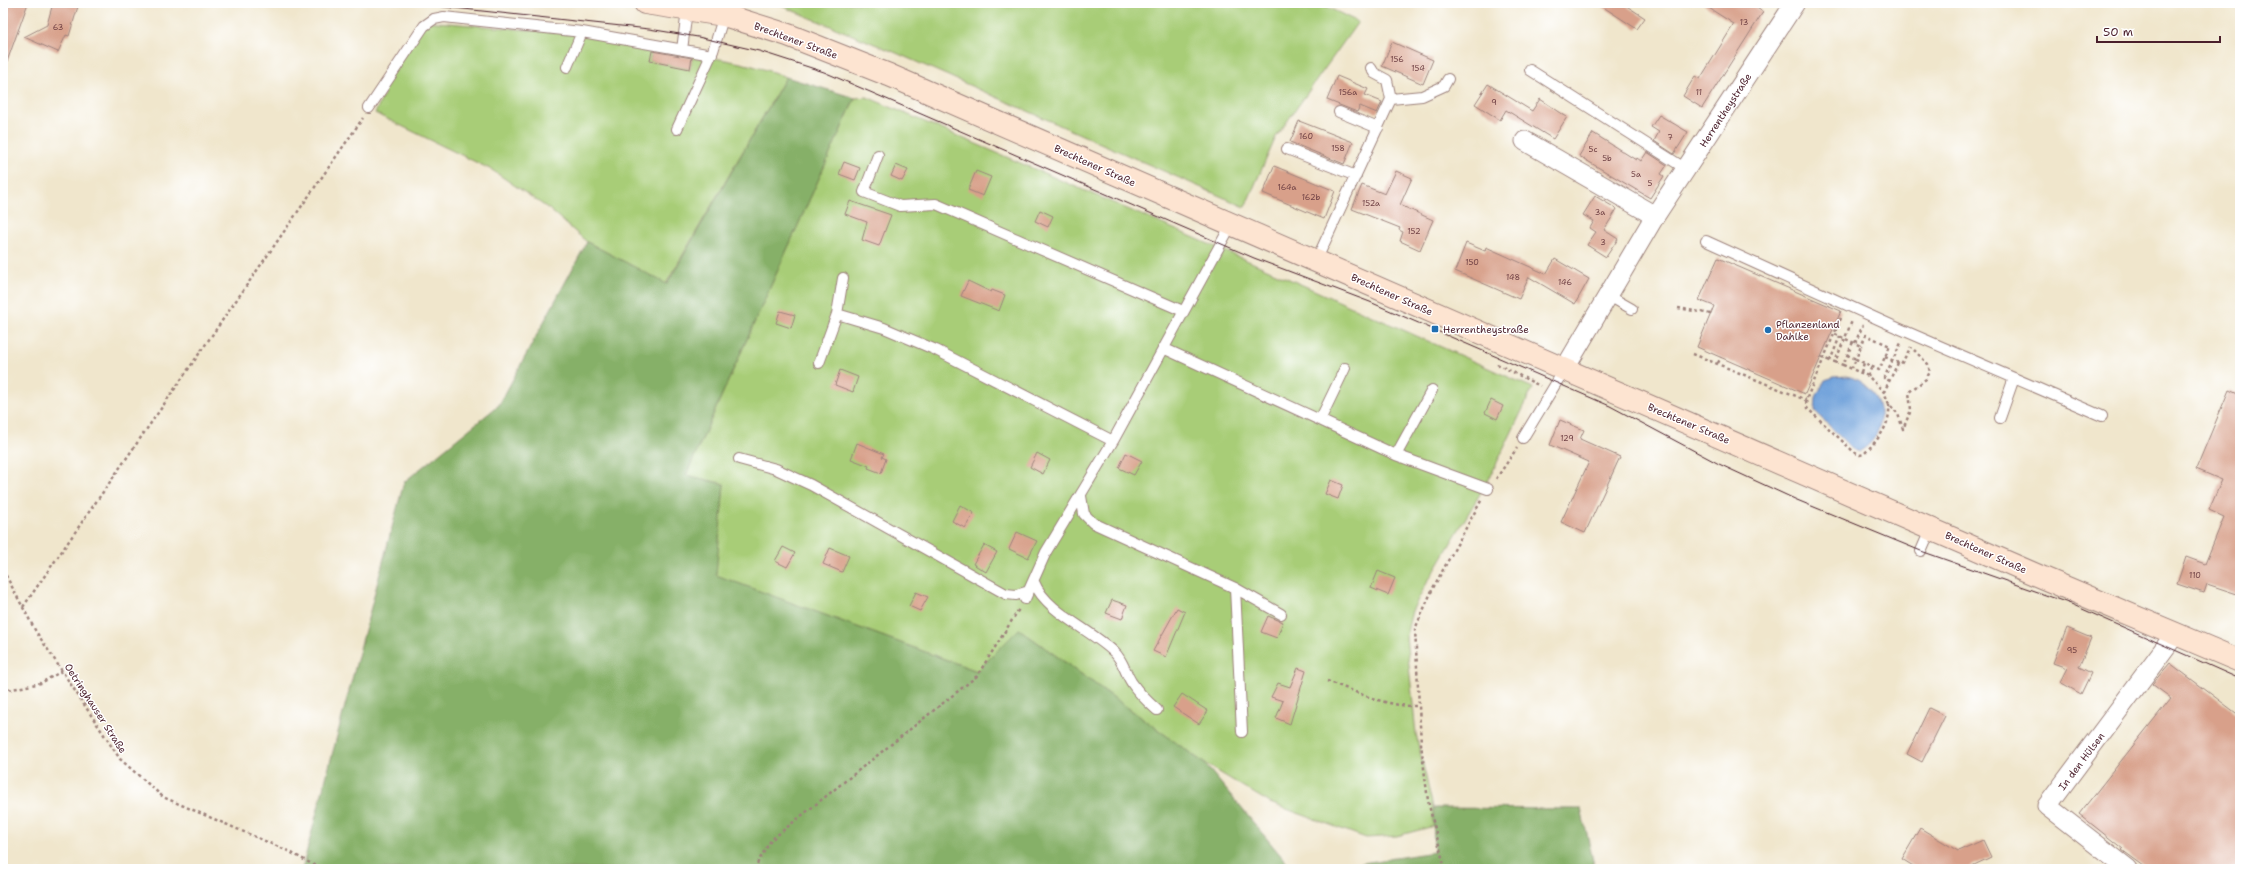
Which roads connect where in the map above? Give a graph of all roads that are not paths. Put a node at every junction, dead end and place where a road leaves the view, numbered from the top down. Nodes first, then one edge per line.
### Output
1 (645, 3) edge
2 (1795, 3) edge
3 (687, 10) junction
4 (724, 15) junction
5 (582, 32) junction
6 (682, 50) junction
7 (712, 55) junction
8 (567, 67) dead end
9 (1371, 68) dead end
10 (1530, 70) dead end
11 (1448, 79) dead end
12 (1391, 99) junction
13 (370, 108) road end
14 (1339, 112) dead end
15 (1378, 128) junction
16 (677, 129) dead end
17 (1525, 141) dead end
18 (1287, 149) dead end
19 (878, 156) dead end
20 (1686, 169) junction
21 (1356, 176) junction
22 (1655, 216) junction
23 (1231, 225) junction
24 (1706, 241) dead end
25 (1316, 261) junction
26 (843, 278) dead end
27 (1609, 296) junction
28 (1632, 308) dead end
29 (1183, 311) junction
30 (837, 314) junction
31 (1163, 348) junction
32 (819, 363) dead end
33 (1345, 368) dead end
34 (1564, 370) junction
35 (2014, 378) junction
36 (1432, 390) dead end
37 (2102, 416) dead end
38 (2000, 418) dead end
39 (1320, 420) junction
40 (1524, 438) road end
41 (1113, 441) junction
42 (1396, 455) junction
43 (739, 459) dead end
44 (1488, 489) road end
45 (1081, 496) junction
46 (1931, 528) junction
47 (1921, 551) dead end
48 (1235, 588) junction
49 (1030, 591) junction
50 (1281, 614) dead end
51 (2176, 633) junction
52 (2240, 661) edge
53 (1157, 710) dead end
54 (1242, 732) dead end
55 (2128, 869) edge

1 - 3 main road, Brechtener Straße
2 - 20 street, Herrentheystraße
3 - 4 main road, Brechtener Straße
3 - 6 lane
4 - 7 lane
4 - 23 main road, Brechtener Straße
5 - 6 lane
5 - 8 lane
5 - 13 lane
6 - 7 lane
7 - 16 lane
9 - 12 lane
10 - 20 lane
11 - 12 lane
12 - 15 lane
14 - 15 lane
15 - 21 lane
17 - 22 street
18 - 21 lane
19 - 29 lane
20 - 22 street, Herrentheystraße
21 - 25 lane
22 - 27 street, Herrentheystraße
23 - 25 main road, Brechtener Straße
23 - 29 lane
24 - 35 lane
25 - 34 main road, Brechtener Straße
26 - 30 lane
27 - 28 lane
27 - 34 street, Herrentheystraße
29 - 31 lane
30 - 32 lane
30 - 41 lane
31 - 39 lane
31 - 41 lane
33 - 39 lane
34 - 40 lane
34 - 46 main road, Brechtener Straße
35 - 37 lane
35 - 38 lane
36 - 42 lane
39 - 42 lane
41 - 45 lane
42 - 44 lane
43 - 49 lane
45 - 48 lane
45 - 49 lane
46 - 47 lane
46 - 51 main road, Brechtener Straße
48 - 50 lane
48 - 54 lane
49 - 53 lane
51 - 52 main road, Brechtener Straße
51 - 55 street, In den Hülsen

